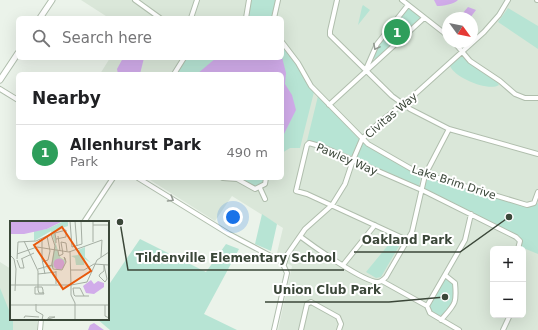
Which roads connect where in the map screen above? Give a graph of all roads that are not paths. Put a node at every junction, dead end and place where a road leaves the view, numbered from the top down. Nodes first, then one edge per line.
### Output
1 (52, 0) edge
2 (135, 0) edge
3 (197, 0) edge
4 (249, 0) edge
5 (278, 0) edge
6 (337, 0) edge
7 (402, 0) edge
8 (508, 0) edge
9 (408, 5) junction
10 (41, 16) edge
11 (157, 16) edge
12 (192, 16) edge
13 (246, 16) edge
14 (274, 16) edge
15 (424, 18) junction
16 (442, 32) edge
17 (284, 45) edge
18 (459, 48) edge
19 (463, 52) junction
20 (16, 56) edge
21 (183, 60) edge
22 (366, 70) junction
23 (175, 72) edge
24 (0, 80) edge
25 (0, 89) edge
26 (538, 98) edge
27 (16, 99) edge
28 (402, 104) junction
29 (329, 105) junction
30 (449, 129) junction
31 (362, 139) junction
32 (538, 154) edge
33 (353, 160) junction
34 (425, 175) junction
35 (112, 180) edge
36 (141, 180) edge
37 (241, 180) edge
38 (266, 180) edge
39 (260, 188) junction
40 (421, 190) junction
41 (538, 192) edge
42 (264, 199) dead end
43 (332, 205) junction
44 (471, 214) junction
45 (85, 221) edge
46 (375, 225) junction
47 (301, 237) junction
48 (407, 240) junction
49 (519, 246) edge
50 (284, 264) junction
51 (343, 265) junction
52 (445, 275) junction
53 (382, 281) junction
54 (427, 306) junction
55 (509, 318) edge
56 (41, 320) edge
57 (441, 320) junction
58 (40, 330) edge
59 (274, 330) edge
60 (301, 330) edge
61 (339, 330) edge
62 (459, 330) edge
63 (503, 330) edge

1 - 10 street
2 - 11 street
3 - 12 street
4 - 13 street
5 - 14 street
6 - 22 street
7 - 9 street
8 - 19 street, Civitas Way
9 - 15 street
9 -> 22 street
15 - 16 street
15 - 22 street
17 - 29 street, Lake Brim Drive
18 - 19 street
19 - 26 street
19 - 28 street, Civitas Way
20 - 24 street
21 - 23 street
22 - 28 street
22 - 29 street
25 - 27 street
28 - 30 street
28 - 31 street, Civitas Way
29 - 31 street, Lake Brim Drive
30 - 32 street
30 - 34 street
31 - 33 street, Civitas Way
31 - 34 street, Lake Brim Drive
33 - 40 street, Pawley Way
33 - 43 street, Civitas Way
33 - 43 street, Pawley Way
34 - 40 street
34 - 41 street, Lake Brim Drive
35 - 45 street
36 -> 50 street
37 - 39 street
38 - 39 street
39 - 42 street
40 - 44 street, Pawley Way
40 - 48 street
43 - 46 street, Pawley Way
43 - 47 street, Civitas Way
44 - 49 street, Pawley Way
44 - 52 street
46 - 48 street, Pawley Way
46 - 51 street
47 - 50 street, Civitas Way
47 - 51 street
48 - 53 street
50 - 59 street
51 - 53 street
52 - 54 street
52 - 57 street
53 - 54 street
54 - 57 street
55 - 63 street
56 - 58 street
57 - 62 street
60 - 61 street

